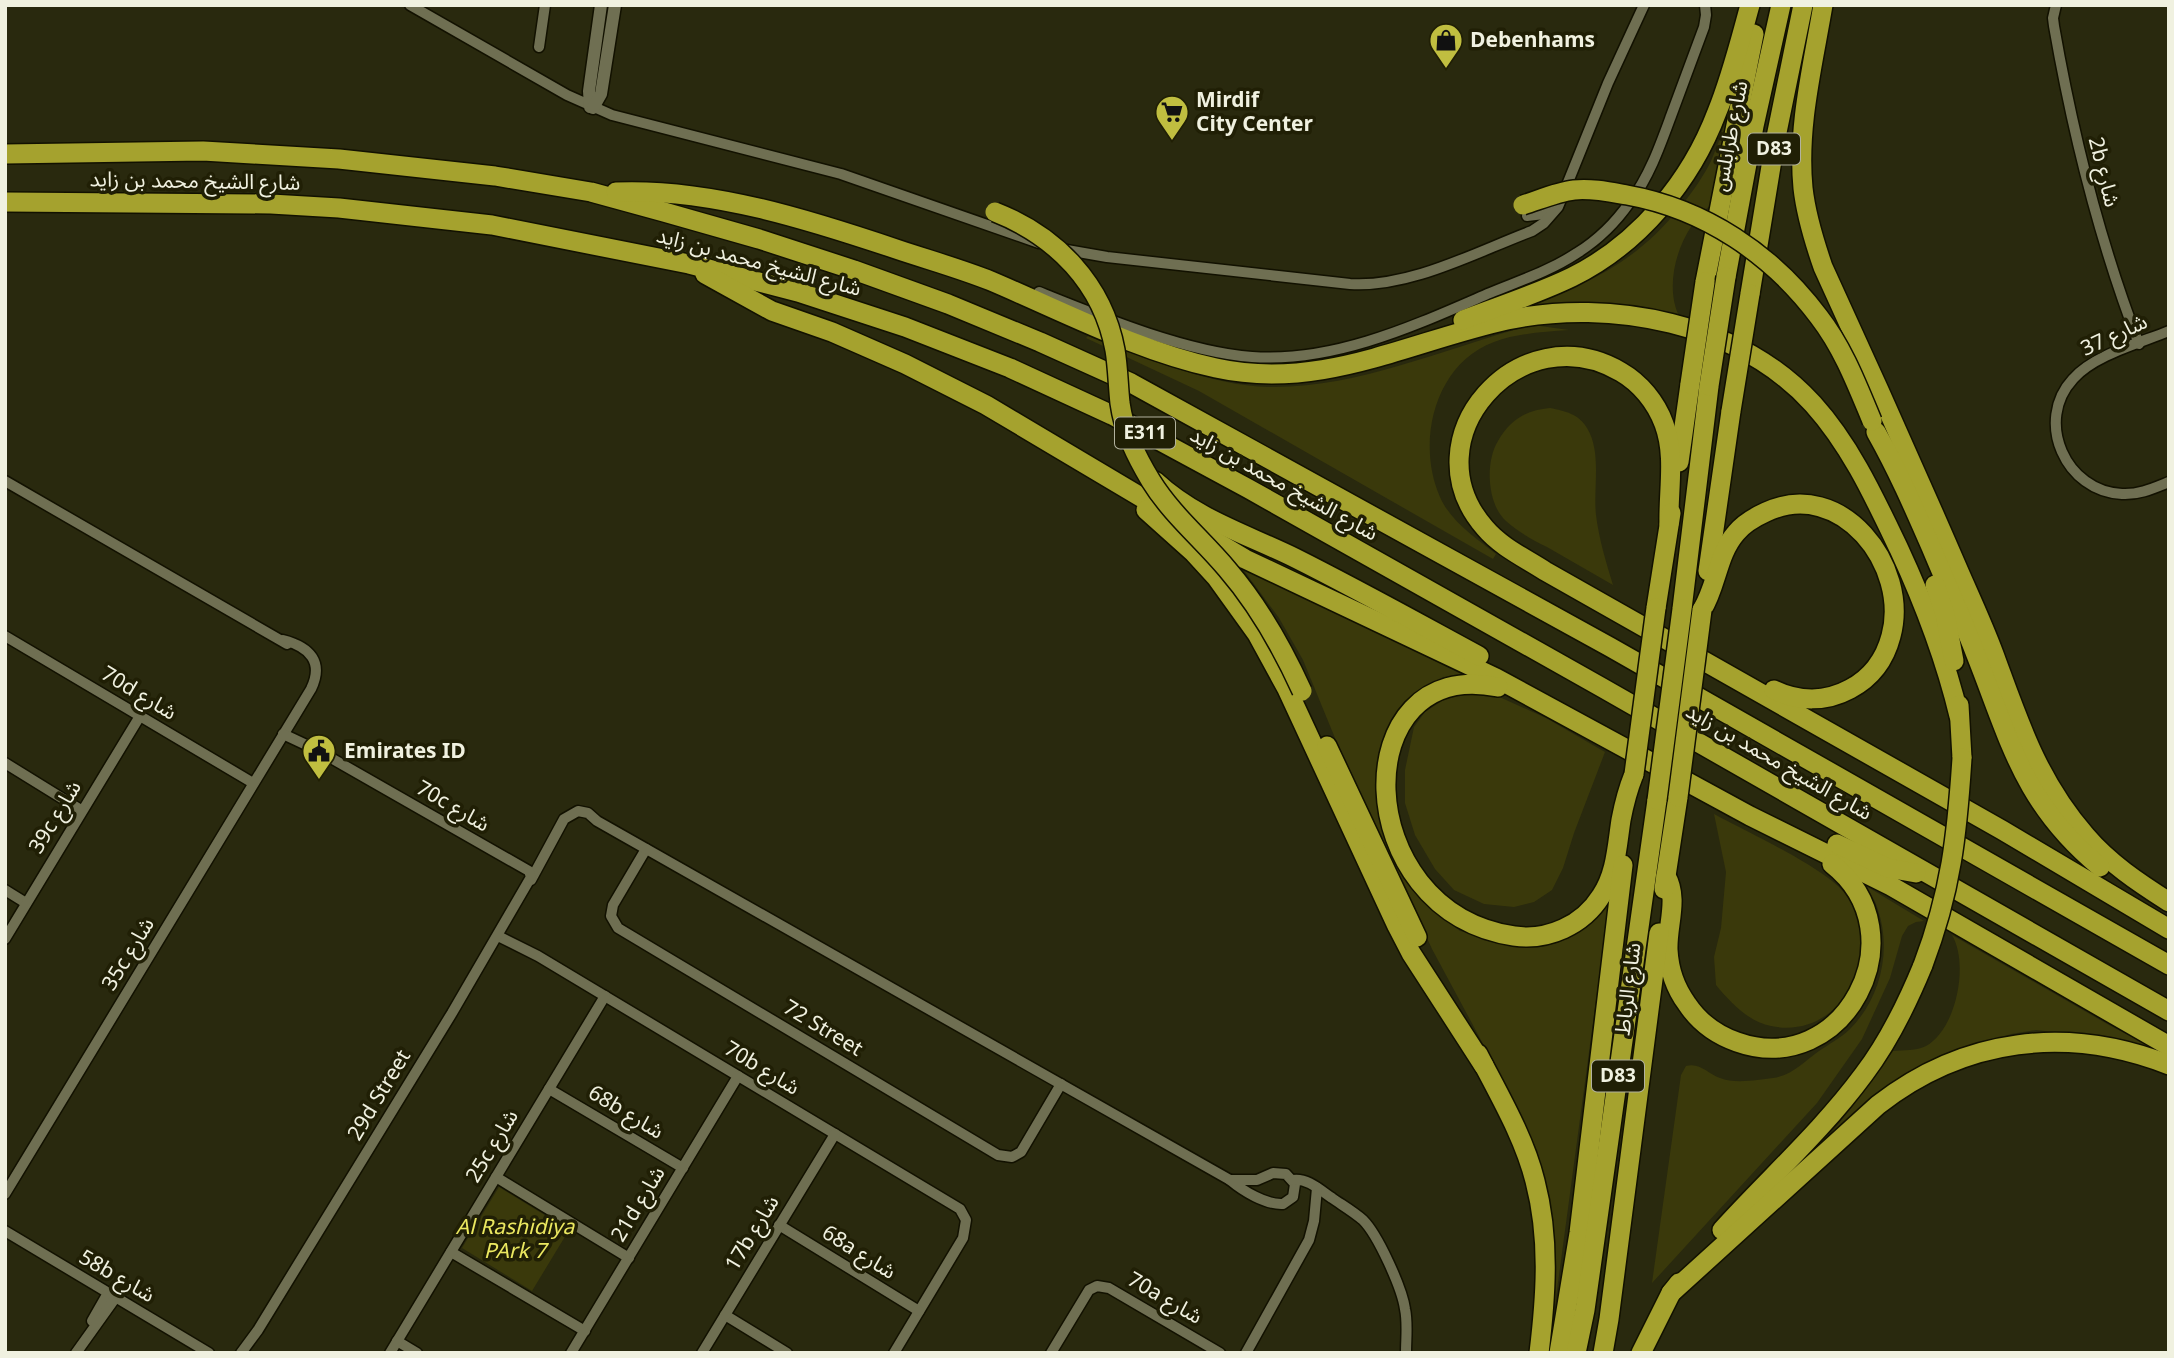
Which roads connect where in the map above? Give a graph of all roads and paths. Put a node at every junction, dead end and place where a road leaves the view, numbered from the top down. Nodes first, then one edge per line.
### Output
1 (410, 5) edge
2 (545, 5) edge
3 (601, 5) edge
4 (615, 5) edge
5 (1644, 5) edge
6 (1704, 5) edge
7 (1750, 5) edge
8 (1760, 5) edge
9 (1781, 5) edge
10 (1803, 5) edge
11 (1823, 5) edge
12 (2056, 5) edge
13 (539, 47) dead end
14 (1608, 83) junction
15 (592, 107) junction
16 (5, 154) edge
17 (591, 192) junction
18 (5, 201) edge
19 (1524, 208) joint
20 (995, 212) dead end
21 (689, 264) junction
22 (987, 280) junction
23 (2169, 331) edge
24 (2139, 344) junction
25 (1381, 355) junction
26 (1700, 385) junction
27 (1874, 426) junction
28 (1093, 468) junction
29 (1145, 470) junction
30 (5, 481) edge
31 (2169, 482) edge
32 (1670, 524) junction
33 (1702, 610) junction
34 (5, 636) edge
35 (1740, 680) junction
36 (1535, 699) junction
37 (140, 716) junction
38 (1959, 716) junction
39 (284, 732) junction
40 (5, 763) edge
41 (1634, 774) junction
42 (253, 783) junction
43 (81, 810) junction
44 (1750, 816) junction
45 (646, 849) junction
46 (1927, 874) junction
47 (1666, 877) junction
48 (531, 879) junction
49 (5, 890) edge
50 (2169, 902) edge
51 (26, 903) junction
52 (2169, 911) edge
53 (2169, 929) edge
54 (499, 933) junction
55 (5, 939) edge
56 (2169, 965) edge
57 (605, 996) junction
58 (2169, 1011) edge
59 (2169, 1046) edge
60 (2169, 1065) edge
61 (1484, 1066) junction
62 (738, 1076) junction
63 (1061, 1084) junction
64 (549, 1088) junction
65 (835, 1134) junction
66 (683, 1168) junction
67 (496, 1177) junction
68 (1230, 1180) junction
69 (1293, 1180) junction
70 (1317, 1188) junction
71 (5, 1194) edge
72 (5, 1201) edge
73 (779, 1226) junction
74 (5, 1231) edge
75 (450, 1252) junction
76 (629, 1258) junction
77 (1671, 1293) junction
78 (112, 1295) junction
79 (919, 1311) junction
80 (725, 1315) junction
81 (258, 1330) junction
82 (585, 1331) junction
83 (397, 1341) junction
84 (76, 1353) edge
85 (209, 1353) edge
86 (241, 1353) edge
87 (249, 1353) edge
88 (390, 1353) edge
89 (416, 1353) edge
90 (572, 1353) edge
91 (702, 1353) edge
92 (787, 1353) edge
93 (894, 1353) edge
94 (1051, 1353) edge
95 (1220, 1353) edge
96 (1246, 1353) edge
97 (1406, 1353) edge
98 (1539, 1353) edge
99 (1559, 1353) edge
100 (1576, 1353) edge
101 (1603, 1353) edge
102 (1641, 1353) edge

1 - 15 street
2 - 13 street
3 - 15 street
4 - 15 street
5 - 14 street
6 - 22 street
7 - 25 highway
8 - 26 highway, bridge
9 - 26 highway, شارع طرابلس / D83, bridge
10 - 33 highway, D83, bridge
11 - 50 highway
12 - 24 street, 2b شارع
14 - 15 street
14 - 19 street
16 - 17 highway, شارع الشيخ محمد بن زايد / E311
17 - 22 highway
17 - 56 highway, شارع الشيخ محمد بن زايد / E311
18 - 21 highway, شارع الشيخ محمد بن زايد / E311
19 - 27 highway, bridge
20 - 29 highway, bridge
21 - 28 highway
21 - 46 highway, شارع الشيخ محمد بن زايد / E311
22 - 25 highway
23 - 24 street, شارع 37
24 - 31 street, شارع 37
25 - 38 highway
26 - 32 highway
26 - 100 highway, شارع الرباط / D83, bridge
27 - 38 highway
27 - 52 highway
28 - 36 highway
28 - 61 highway
29 - 46 highway, bridge
29 - 61 highway, bridge
30 - 39 street, 35c شارع
32 - 35 highway
32 - 41 highway, bridge
33 - 35 highway
33 - 47 highway, شارع الرباط / D83, bridge
34 - 37 street, 70d شارع
35 - 53 highway
36 - 41 highway
36 - 44 highway
37 - 42 street, 70d شارع
37 - 43 street, 39c شارع
38 - 77 highway, bridge
39 - 42 street, 35c شارع
39 - 48 street, 70c شارع
40 - 43 street
41 - 99 highway
42 - 71 street, 35c شارع
43 - 51 street, 39c شارع
44 - 47 highway
44 - 59 highway
45 - 48 street, 29d Street
45 - 63 street
45 - 63 street, 72 Street
46 - 58 highway, شارع الشيخ محمد بن زايد / E311
47 - 101 highway, شارع الرباط / D83
48 - 54 street, 29d Street
49 - 51 street
51 - 55 street, 39c شارع
54 - 57 street, 70b شارع
54 - 81 street, 29d Street
57 - 62 street, 70b شارع
57 - 64 street, 25c شارع
60 - 77 highway
61 - 98 highway
62 - 65 street, 70b شارع
62 - 66 street, 21d شارع
63 - 68 street
64 - 66 street, 68b شارع
64 - 67 street, 25c شارع
65 - 73 street, 17b شارع
65 - 79 street, 70b شارع
66 - 76 street, 21d شارع
67 - 75 street, 25c شارع
67 - 76 street
68 - 69 street
68 - 69 street
69 - 70 street
70 - 96 street
70 - 97 street
71 - 72 street, 35c شارع
73 - 79 street, 68a شارع
73 - 80 street, 17b شارع
74 - 78 street, 58b شارع
75 - 82 street
75 - 83 street, 25c شارع
76 - 82 street, 21d شارع
77 - 102 highway
78 - 84 street
78 - 85 street, 58b شارع
79 - 93 street
80 - 91 street, 17b شارع
80 - 92 street
81 - 86 street
81 - 87 street
82 - 90 street, 21d شارع
83 - 88 street, 25c شارع
83 - 89 street
94 - 95 street, 70a شارع

